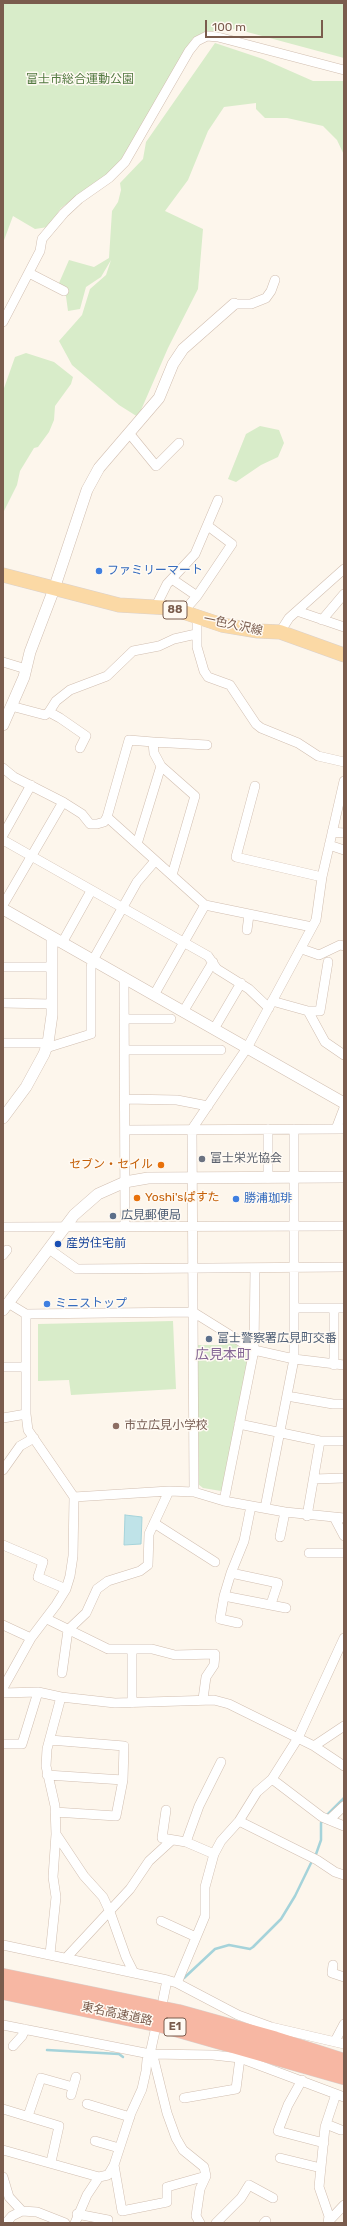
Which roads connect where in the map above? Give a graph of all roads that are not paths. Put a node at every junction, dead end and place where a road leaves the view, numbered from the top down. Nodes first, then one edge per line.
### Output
1 (344, 70) edge
2 (28, 273) junction
3 (275, 280) dead end
4 (64, 291) dead end
5 (234, 304) joint
6 (3, 322) edge
7 (129, 433) junction
8 (179, 443) dead end
9 (218, 500) dead end
10 (208, 526) junction
11 (344, 569) edge
12 (3, 575) edge
13 (172, 579) junction
14 (54, 589) junction
15 (344, 594) edge
16 (197, 596) junction
17 (155, 608) junction
18 (296, 611) junction
19 (183, 612) junction
20 (197, 617) junction
21 (322, 620) junction
22 (344, 627) edge
23 (280, 632) junction
24 (196, 634) junction
25 (344, 655) edge
26 (3, 662) edge
27 (26, 669) junction
28 (11, 706) junction
29 (49, 712) junction
30 (3, 725) edge
31 (153, 742) junction
32 (207, 745) dead end
33 (80, 748) dead end
34 (344, 762) edge
35 (162, 766) junction
36 (3, 768) edge
37 (344, 781) edge
38 (31, 785) junction
39 (255, 786) dead end
40 (63, 802) junction
41 (107, 817) junction
42 (332, 832) junction
43 (344, 833) edge
44 (3, 835) edge
45 (3, 840) edge
46 (137, 844) junction
47 (329, 845) junction
48 (344, 850) edge
49 (31, 856) junction
50 (155, 861) junction
51 (172, 875) junction
52 (322, 877) junction
53 (91, 891) junction
54 (3, 905) edge
55 (205, 905) junction
56 (3, 909) edge
57 (122, 909) junction
58 (249, 915) junction
59 (312, 927) junction
60 (247, 930) dead end
61 (57, 940) junction
62 (183, 943) junction
63 (344, 946) edge
64 (302, 948) junction
65 (93, 960) junction
66 (213, 962) junction
67 (328, 962) dead end
68 (3, 967) edge
69 (52, 967) junction
70 (124, 979) junction
71 (241, 983) junction
72 (154, 995) junction
73 (3, 1003) edge
74 (52, 1004) junction
75 (271, 1005) junction
76 (308, 1011) junction
77 (183, 1012) junction
78 (125, 1019) junction
79 (171, 1019) dead end
80 (214, 1029) junction
81 (3, 1043) edge
82 (47, 1046) junction
83 (247, 1048) junction
84 (125, 1050) junction
85 (221, 1050) dead end
86 (343, 1050) edge
87 (125, 1099) junction
88 (344, 1103) edge
89 (208, 1106) junction
90 (344, 1108) edge
91 (3, 1118) edge
92 (192, 1129) junction
93 (268, 1129) junction
94 (294, 1129) junction
95 (340, 1129) edge
96 (125, 1130) junction
97 (344, 1177) edge
98 (193, 1178) junction
99 (268, 1178) junction
100 (294, 1178) junction
101 (125, 1182) junction
102 (66, 1226) junction
103 (294, 1226) junction
104 (344, 1226) edge
105 (3, 1227) edge
106 (125, 1227) junction
107 (192, 1227) junction
108 (49, 1249) junction
109 (295, 1266) junction
110 (344, 1267) edge
111 (193, 1268) junction
112 (255, 1268) junction
113 (6, 1306) edge
114 (295, 1308) junction
115 (334, 1308) junction
116 (344, 1308) edge
117 (193, 1312) junction
118 (26, 1314) junction
119 (254, 1350) junction
120 (294, 1359) junction
121 (334, 1365) junction
122 (344, 1365) edge
123 (3, 1367) edge
124 (26, 1367) junction
125 (287, 1396) junction
126 (344, 1404) edge
127 (26, 1414) junction
128 (3, 1418) edge
129 (239, 1424) junction
130 (280, 1432) junction
131 (34, 1438) junction
132 (320, 1441) junction
133 (344, 1441) edge
134 (3, 1470) edge
135 (344, 1478) edge
136 (314, 1479) junction
137 (169, 1491) junction
138 (194, 1492) junction
139 (74, 1497) junction
140 (224, 1501) junction
141 (251, 1506) junction
142 (265, 1508) junction
143 (284, 1512) junction
144 (307, 1516) junction
145 (339, 1518) edge
146 (154, 1524) junction
147 (344, 1536) edge
148 (280, 1537) dead end
149 (3, 1545) edge
150 (309, 1553) dead end
151 (344, 1553) edge
152 (215, 1562) dead end
153 (231, 1573) junction
154 (66, 1589) junction
155 (224, 1596) junction
156 (271, 1604) junction
157 (286, 1608) dead end
158 (47, 1619) junction
159 (238, 1623) dead end
160 (3, 1625) edge
161 (68, 1630) junction
162 (31, 1638) junction
163 (344, 1638) edge
164 (132, 1649) junction
165 (62, 1673) dead end
166 (3, 1688) edge
167 (38, 1692) junction
168 (3, 1693) edge
169 (61, 1697) junction
170 (203, 1699) junction
171 (132, 1703) junction
172 (344, 1726) edge
173 (298, 1738) junction
174 (50, 1740) junction
175 (3, 1744) edge
176 (314, 1746) junction
177 (220, 1762) dead end
178 (344, 1766) edge
179 (47, 1775) junction
180 (272, 1779) junction
181 (123, 1780) junction
182 (344, 1806) edge
183 (166, 1810) dead end
184 (55, 1812) junction
185 (326, 1819) junction
186 (239, 1821) junction
187 (344, 1826) edge
188 (56, 1834) junction
189 (172, 1840) junction
190 (186, 1842) junction
191 (214, 1854) junction
192 (344, 1875) edge
193 (110, 1912) junction
194 (161, 1921) dead end
195 (196, 1937) junction
196 (3, 1945) edge
197 (50, 1954) junction
198 (66, 1958) junction
199 (333, 1966) dead end
200 (134, 1973) junction
201 (3, 1978) edge
202 (344, 1978) edge
203 (167, 1980) junction
204 (177, 1983) junction
205 (3, 1991) edge
206 (163, 2000) dead end
207 (344, 2024) edge
208 (3, 2025) edge
209 (25, 2029) junction
210 (155, 2031) dead end
211 (340, 2043) edge
212 (12, 2046) dead end
213 (150, 2054) junction
214 (240, 2058) junction
215 (344, 2062) edge
216 (344, 2076) edge
217 (76, 2078) dead end
218 (302, 2080) junction
219 (340, 2095) edge
220 (184, 2098) dead end
221 (87, 2104) dead end
222 (3, 2109) edge
223 (28, 2116) junction
224 (130, 2116) junction
225 (326, 2124) junction
226 (341, 2130) dead end
227 (95, 2141) dead end
228 (324, 2143) junction
229 (119, 2148) junction
230 (3, 2150) edge
231 (280, 2158) dead end
232 (51, 2162) junction
233 (114, 2165) junction
234 (321, 2168) junction
235 (206, 2176) junction
236 (3, 2177) edge
237 (99, 2177) junction
238 (273, 2198) dead end
239 (344, 2205) edge
240 (22, 2211) junction
241 (76, 2219) edge
242 (328, 2222) edge
243 (6, 2223) edge
244 (66, 2223) edge
245 (108, 2223) edge
246 (200, 2223) edge
247 (216, 2223) edge

1 - 2 street
2 - 4 street
2 - 6 street
3 - 5 street
5 - 7 street
7 - 8 street
7 - 14 street
9 - 10 street
10 - 13 street
10 - 16 street
11 - 18 street
12 - 14 main road, 一色久沢線 / 88
13 - 16 street
13 - 17 street
14 - 17 main road, 一色久沢線 / 88
14 - 27 street
15 - 21 street
16 - 19 street
17 - 19 main road, 一色久沢線 / 88
18 - 21 street
18 - 23 street
19 - 20 main road, 一色久沢線 / 88
20 - 23 main road, 一色久沢線 / 88
20 - 24 street
21 - 22 street
23 - 25 main road, 一色久沢線 / 88
24 - 29 street
24 - 34 street
26 - 27 street
27 - 28 street
28 - 29 street
28 - 30 street
29 - 33 street
31 - 32 street
31 - 35 street
31 - 41 street
35 - 46 street
35 - 51 street
36 - 38 street
37 - 42 street
38 - 40 street
38 - 44 street
39 - 52 street
40 - 41 street
40 - 49 street
41 - 46 street
42 - 43 street
42 - 47 street
45 - 49 street
46 - 50 street
47 - 48 street
47 - 52 street
49 - 53 street
49 - 54 street
50 - 51 street
50 - 57 street
51 - 55 street
52 - 59 street
53 - 57 street
53 - 61 street
55 - 58 street
55 - 62 street
56 - 61 street
57 - 62 street
57 - 65 street
58 - 59 street
58 - 60 street
59 - 64 street
61 - 65 street
61 - 69 street
62 - 66 street
62 - 72 street
63 - 64 street
64 - 75 street
65 - 70 street
65 - 82 street
66 - 71 street
66 - 77 street
67 - 76 street
68 - 69 street
69 - 74 street
70 - 72 street
70 - 78 street
71 - 75 street
71 - 80 street
72 - 77 street
73 - 74 street
74 - 82 street
75 - 76 street
75 - 83 street
76 - 86 street
77 - 80 street
78 - 79 street
78 - 84 street
80 - 83 street
81 - 82 street
82 - 91 street
83 - 88 street
83 - 89 street
84 - 85 street
84 - 87 street
87 - 89 street
87 - 96 street
89 - 92 street
90 - 95 street
92 - 93 street
92 - 96 street
92 - 98 street
93 - 94 street
93 - 99 street
94 - 95 street
94 - 100 street
96 - 101 street
97 - 100 street
98 - 99 street
98 - 101 street
98 - 107 street
99 - 100 street
100 - 103 street
101 - 102 street
101 - 106 street
102 - 105 street
102 - 106 street
102 - 108 street
103 - 104 street
103 - 107 street
103 - 109 street
106 - 107 street
107 - 111 street
108 - 111 street
108 - 113 street
109 - 110 street
109 - 112 street
109 - 114 street
111 - 112 street
111 - 117 street
112 - 119 street
113 - 118 street
114 - 115 street
114 - 120 street
115 - 116 street
115 - 121 street
117 - 118 street
117 - 119 street
117 - 138 street
118 - 124 street
119 - 120 street
119 - 129 street
120 - 121 street
120 - 125 street
121 - 122 street
123 - 124 street
124 - 127 street
125 - 126 street
125 - 130 street
127 - 128 street
127 - 131 street
129 - 130 street
129 - 140 street
130 - 132 street
130 - 142 street
131 - 134 street
131 - 139 street
132 - 133 street
132 - 136 street
135 - 136 street
136 - 144 street
137 - 138 street
137 - 139 street
137 - 146 street
138 - 140 street
139 - 154 street
140 - 141 street
141 - 142 street
141 - 153 street
142 - 143 street
143 - 144 street
143 - 148 street
144 - 145 street
145 - 147 street
146 - 152 street
146 - 161 street
149 - 154 street
150 - 151 street
153 - 155 street
153 - 156 street
154 - 158 street
155 - 156 street
155 - 159 street
156 - 157 street
158 - 161 street
158 - 162 street
160 - 162 street
161 - 164 street
161 - 165 street
162 - 166 street
163 - 173 street
164 - 170 street
164 - 171 street
167 - 168 street
167 - 169 street
167 - 175 street
169 - 171 street
169 - 174 street
170 - 171 street
170 - 173 street
172 - 176 street
173 - 176 street
173 - 180 street
174 - 179 street
174 - 181 street
176 - 178 street
177 - 190 street
179 - 181 street
179 - 184 street
180 - 185 street
180 - 186 street
181 - 184 street
182 - 185 street
183 - 189 street
184 - 188 street
185 - 187 street
186 - 191 street
186 - 192 street
188 - 193 street
188 - 197 street
189 - 190 street
189 - 193 street
190 - 191 street
191 - 195 street
193 - 198 street
193 - 200 street
194 - 195 street
195 - 204 street
196 - 197 street
197 - 198 street
198 - 200 street
199 - 202 street
200 - 203 street
201 - 215 highway, 東名高速道路 / E1
203 - 204 street
203 - 206 street
204 - 211 street
205 - 216 highway, 東名高速道路 / E1
207 - 211 street
208 - 209 street
209 - 212 street
209 - 213 street
210 - 213 street
213 - 214 street
213 - 224 street
213 - 235 street
214 - 218 street
214 - 220 street
217 - 223 street
218 - 219 street
218 - 228 street
219 - 225 street
221 - 224 street
222 - 223 street
223 - 232 street
224 - 229 street
225 - 226 street
225 - 228 street
227 - 229 street
228 - 234 street
229 - 233 street
230 - 232 street
231 - 234 street
232 - 237 street
233 - 235 street
233 - 237 street
234 - 242 street
235 - 246 street
236 - 240 street
237 - 241 street
238 - 247 street
239 - 242 street
240 - 243 street
240 - 244 street
241 - 245 street

